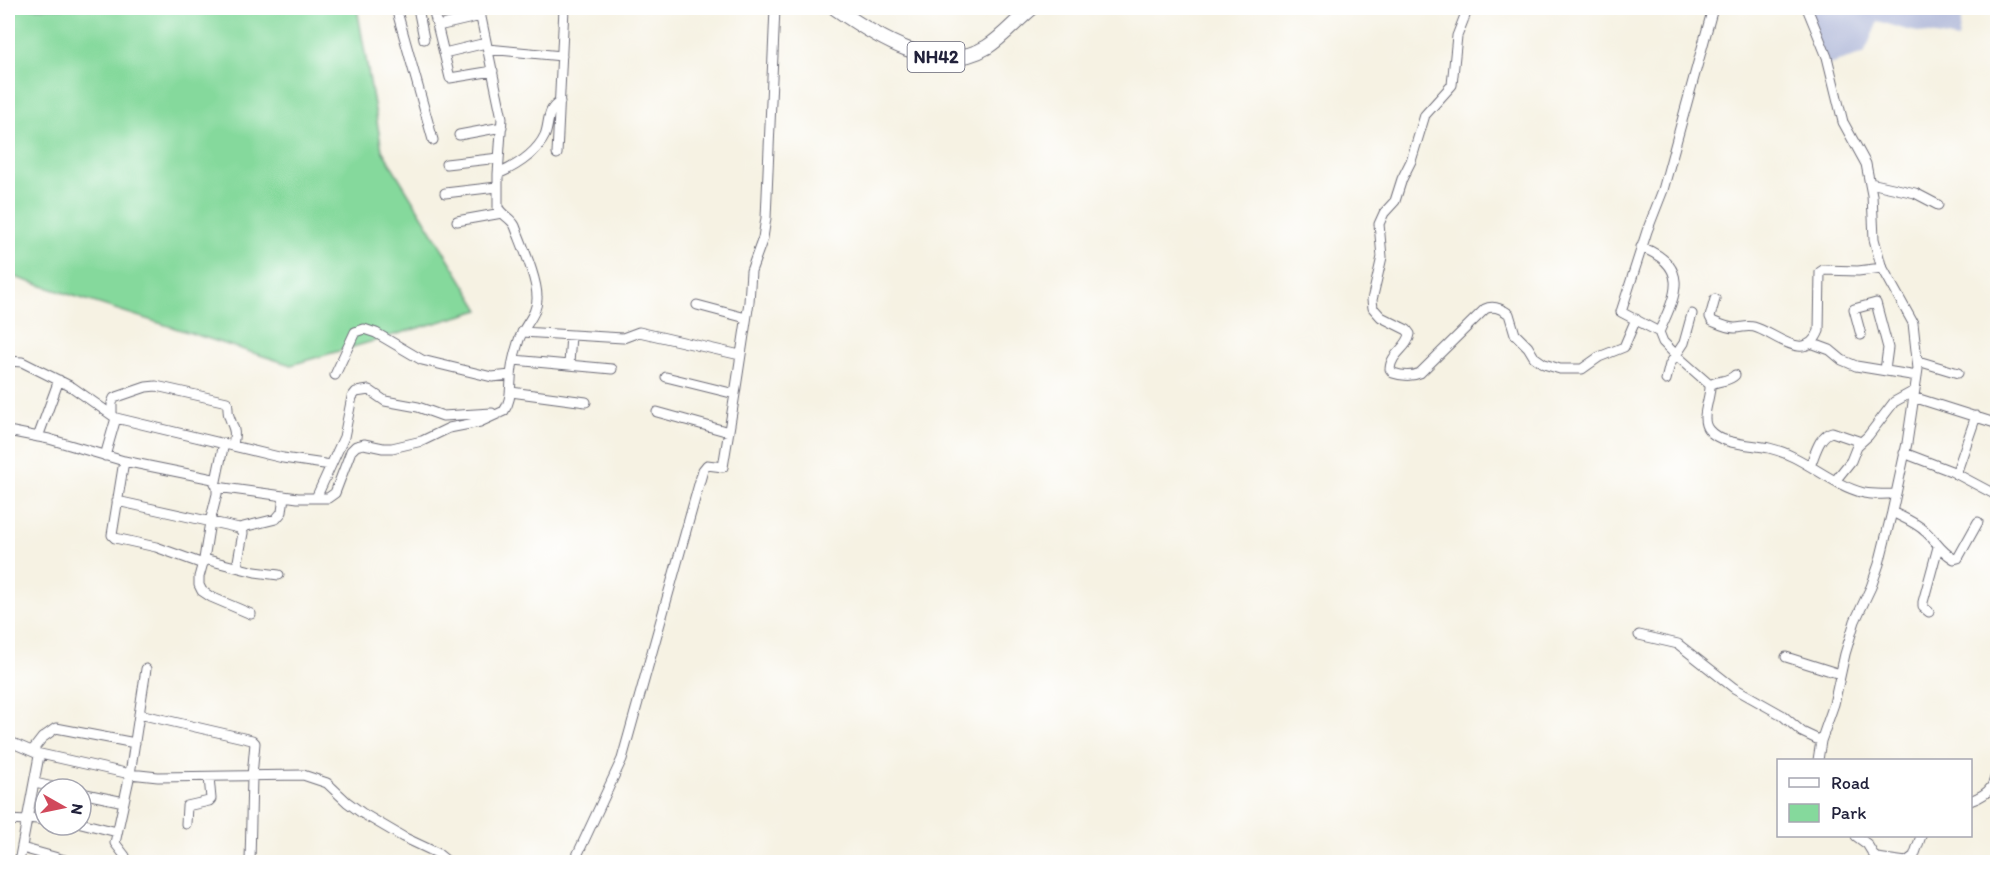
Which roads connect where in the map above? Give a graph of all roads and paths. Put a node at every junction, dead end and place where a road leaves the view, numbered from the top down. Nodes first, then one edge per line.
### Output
1 (396, 8) edge
2 (418, 8) edge
3 (433, 8) edge
4 (564, 8) edge
5 (775, 8) edge
6 (835, 8) edge
7 (1032, 8) edge
8 (1468, 8) edge
9 (1713, 8) edge
10 (1807, 8) edge
11 (480, 12) edge
12 (438, 26) junction
13 (424, 39) dead end
14 (487, 46) junction
15 (444, 53) junction
16 (562, 56) junction
17 (493, 71) junction
18 (560, 102) junction
19 (502, 127) junction
20 (459, 135) dead end
21 (434, 140) dead end
22 (557, 154) dead end
23 (499, 158) junction
24 (446, 164) dead end
25 (498, 174) junction
26 (1870, 183) junction
27 (497, 187) junction
28 (444, 193) dead end
29 (1938, 205) dead end
30 (502, 213) junction
31 (457, 221) dead end
32 (1641, 247) junction
33 (1882, 268) junction
34 (1715, 299) dead end
35 (697, 305) dead end
36 (1692, 314) dead end
37 (746, 318) junction
38 (1636, 319) junction
39 (522, 332) junction
40 (1659, 332) junction
41 (571, 335) junction
42 (1861, 335) dead end
43 (1811, 343) junction
44 (740, 355) junction
45 (1676, 356) junction
46 (514, 360) junction
47 (8, 361) edge
48 (1918, 361) junction
49 (569, 364) junction
50 (612, 369) dead end
51 (1885, 370) junction
52 (1958, 373) dead end
53 (335, 375) dead end
54 (511, 375) junction
55 (1735, 375) dead end
56 (666, 376) dead end
57 (1917, 376) junction
58 (59, 380) junction
59 (1666, 380) dead end
60 (1710, 385) junction
61 (511, 392) junction
62 (735, 394) junction
63 (1914, 394) junction
64 (586, 402) dead end
65 (657, 412) dead end
66 (498, 413) junction
67 (114, 416) junction
68 (1976, 416) junction
69 (1998, 424) edge
70 (8, 431) edge
71 (729, 432) junction
72 (38, 437) junction
73 (1861, 442) junction
74 (228, 444) junction
75 (1904, 453) junction
76 (105, 456) junction
77 (124, 461) junction
78 (332, 465) junction
79 (1810, 466) junction
80 (1956, 474) junction
81 (1835, 481) junction
82 (217, 484) junction
83 (1896, 494) junction
84 (284, 496) junction
85 (1998, 496) edge
86 (316, 498) junction
87 (117, 501) junction
88 (1892, 512) junction
89 (210, 522) junction
90 (1978, 522) dead end
91 (239, 528) junction
92 (1938, 547) junction
93 (204, 561) junction
94 (237, 567) junction
95 (279, 575) dead end
96 (1929, 612) dead end
97 (251, 614) dead end
98 (1639, 635) dead end
99 (1786, 657) dead end
100 (146, 669) dead end
101 (1840, 674) junction
102 (139, 714) junction
103 (8, 741) edge
104 (1821, 741) junction
105 (135, 743) junction
106 (34, 752) junction
107 (1818, 759) edge
108 (1998, 762) edge
109 (130, 774) junction
110 (252, 776) junction
111 (36, 777) edge
112 (209, 777) junction
113 (33, 794) edge
114 (93, 796) edge
115 (1972, 801) edge
116 (124, 802) junction
117 (8, 820) edge
118 (28, 820) junction
119 (33, 820) edge
120 (186, 824) dead end
121 (93, 826) edge
122 (117, 832) junction
123 (1857, 837) edge
124 (1921, 837) edge
125 (22, 848) junction
126 (1877, 860) edge
127 (19, 862) edge
128 (72, 862) edge
129 (126, 862) edge
130 (250, 862) edge
131 (448, 862) edge
132 (574, 862) edge
133 (1906, 862) edge

1 - 21 street
2 - 13 street
3 - 12 street
4 - 16 street
5 - 37 street
6 - 7 highway, NH42
8 - 38 street
9 - 32 street
10 - 26 street
11 - 12 street
11 - 14 street
12 - 15 street
14 - 15 street
14 - 16 street
14 - 17 street
15 - 17 street
16 - 18 street
17 - 19 street
18 - 22 street
18 - 25 street
19 - 20 street
19 - 23 street
23 - 24 street
23 - 25 street
25 - 27 street
26 - 29 street
26 - 33 street
27 - 28 street
27 - 30 street
30 - 31 street
30 - 39 street
32 - 38 street
32 - 40 street
33 - 43 street
33 - 48 street
34 - 43 street
35 - 37 street
36 - 45 street
37 - 44 street
38 - 40 street
39 - 41 street
39 - 46 street
40 - 45 street
41 - 44 street
41 - 49 street
42 - 51 street
43 - 51 street
44 - 62 street
45 - 59 street
45 - 60 street
46 - 49 street
46 - 54 street
47 - 58 street
48 - 52 street
48 - 57 street
49 - 50 street
51 - 57 street
53 - 54 street
54 - 61 street
55 - 60 street
56 - 62 street
57 - 63 street
58 - 67 street
58 - 72 street
60 - 79 street
61 - 64 street
61 - 66 street
62 - 71 street
63 - 68 street
63 - 73 street
63 - 75 street
65 - 71 street
66 - 78 street
66 - 86 street
67 - 74 street
67 - 74 street
67 - 76 street
68 - 69 street
68 - 80 street
70 - 72 street
71 - 132 street
72 - 76 street
73 - 79 street
73 - 81 street
74 - 78 street
74 - 82 street
75 - 80 street
75 - 83 street
76 - 77 street
77 - 82 street
77 - 87 street
78 - 86 street
79 - 81 street
80 - 85 street
81 - 83 street
82 - 84 street
82 - 89 street
83 - 88 street
84 - 86 street
84 - 91 street
87 - 89 street
87 - 93 street
88 - 92 street
88 - 101 street
89 - 91 street
89 - 93 street
90 - 92 street
91 - 94 street
92 - 96 street
93 - 94 street
93 - 97 street
94 - 95 street
98 - 104 street
99 - 101 street
100 - 102 street
101 - 104 street
102 - 105 street
102 - 110 street
103 - 106 street
104 - 107 street
105 - 106 street
105 - 109 street
106 - 109 street
106 - 111 street
108 - 115 street
109 - 112 street
109 - 116 street
110 - 112 street
110 - 130 street
110 - 131 street
112 - 120 street
113 - 118 street
114 - 116 street
116 - 122 street
117 - 118 street
118 - 119 street
118 - 125 street
121 - 122 street
122 - 129 street
123 - 126 street
124 - 133 street
125 - 127 street
125 - 128 street
126 - 133 street

